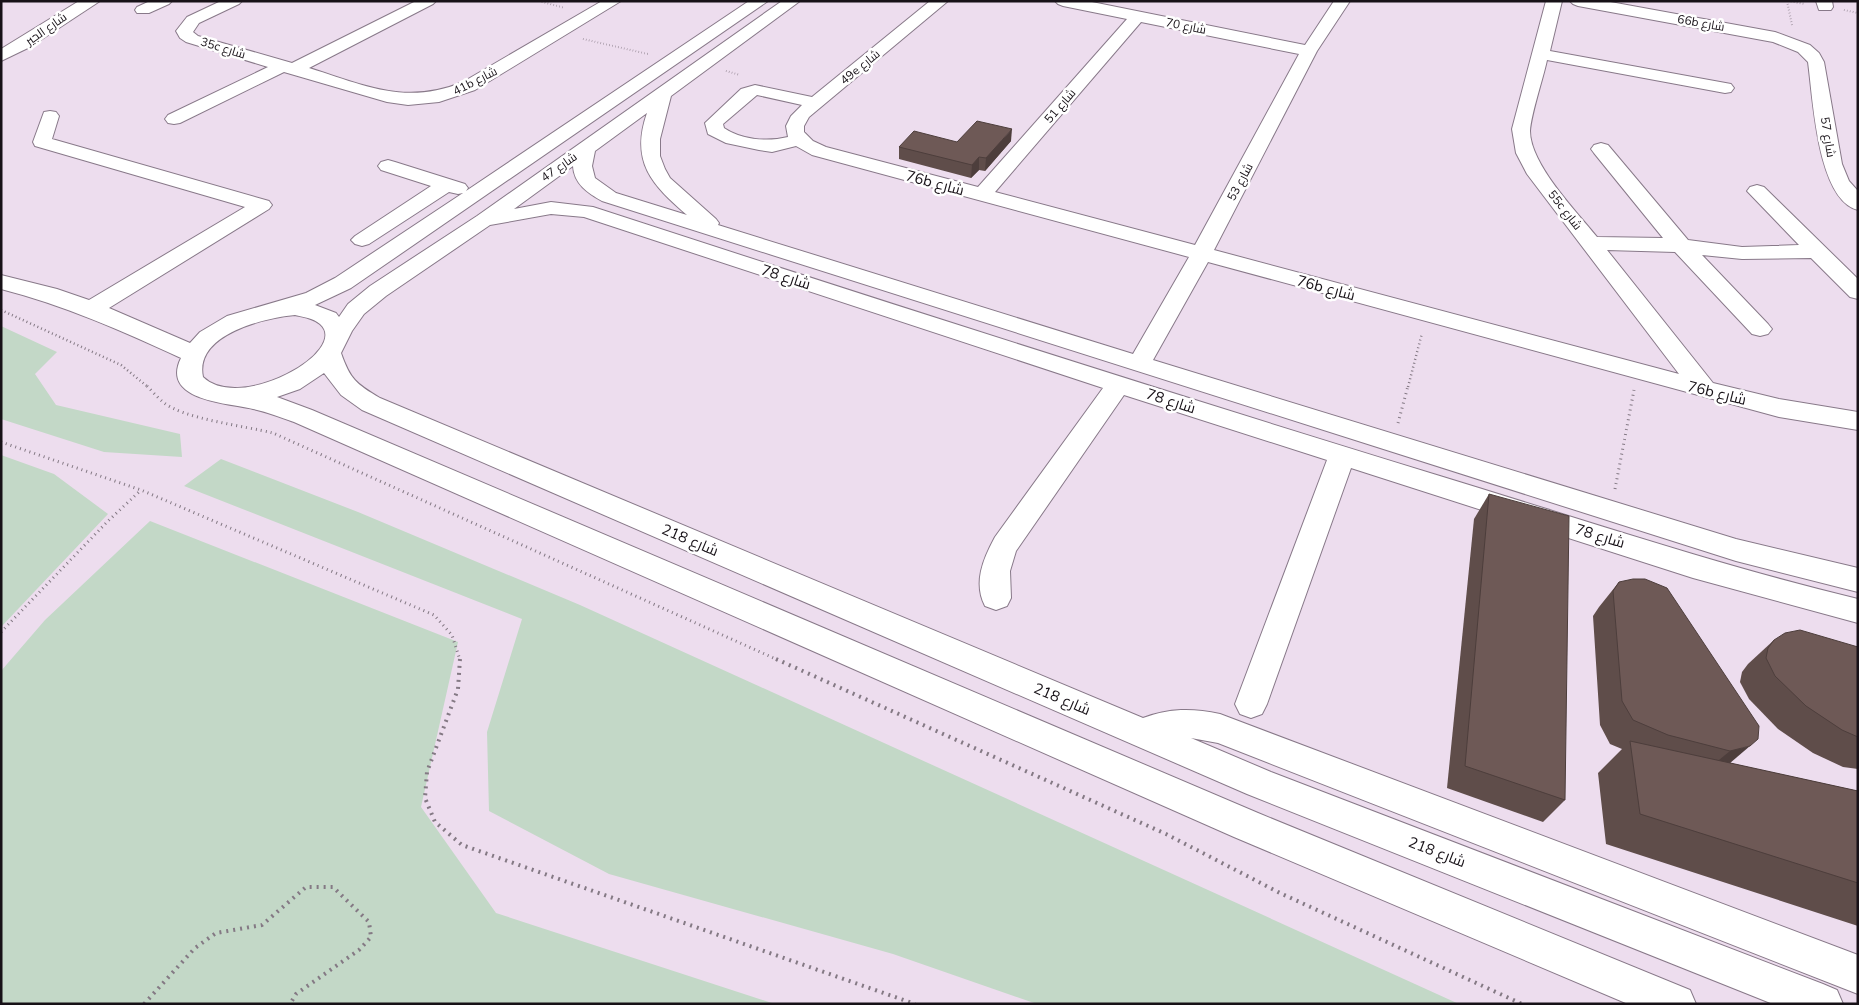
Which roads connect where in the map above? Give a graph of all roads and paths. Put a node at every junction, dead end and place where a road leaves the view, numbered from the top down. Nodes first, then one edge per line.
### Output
1 (92, 1) edge
2 (164, 1) edge
3 (234, 1) edge
4 (428, 1) edge
5 (613, 1) edge
6 (760, 1) edge
7 (792, 1) edge
8 (940, 1) edge
9 (1063, 1) edge
10 (1342, 1) edge
11 (1554, 1) edge
12 (1578, 1) edge
13 (143, 10) dead end
14 (1137, 17) junction
15 (558, 34) junction
16 (1309, 51) junction
17 (1541, 54) junction
18 (1, 56) edge
19 (673, 60) junction
20 (1816, 62) joint
21 (288, 68) junction
22 (1725, 88) dead end
23 (663, 94) junction
24 (213, 100) junction
25 (816, 102) junction
26 (235, 108) dead end
27 (50, 116) dead end
28 (174, 119) dead end
29 (799, 140) junction
30 (586, 148) junction
31 (1601, 148) dead end
32 (388, 166) dead end
33 (446, 185) junction
34 (1756, 191) dead end
35 (476, 194) junction
36 (982, 195) junction
37 (1858, 204) edge
38 (484, 220) junction
39 (718, 231) junction
40 (362, 240) dead end
41 (1590, 243) junction
42 (1680, 246) junction
43 (1816, 251) junction
44 (1201, 255) junction
45 (1, 282) edge
46 (1858, 292) edge
47 (91, 309) junction
48 (280, 309) junction
49 (1, 310) edge
50 (1427, 315) junction
51 (1760, 329) dead end
52 (220, 330) junction
53 (151, 335) junction
54 (333, 347) junction
55 (194, 354) junction
56 (1139, 364) junction
57 (1638, 372) junction
58 (1119, 384) junction
59 (1704, 389) junction
60 (233, 396) junction
61 (1180, 403) junction
62 (1284, 409) junction
63 (1858, 421) edge
64 (1, 442) edge
65 (1393, 442) junction
66 (1342, 456) junction
67 (1422, 480) junction
68 (141, 490) junction
69 (1611, 511) junction
70 (1858, 580) edge
71 (996, 598) dead end
72 (1858, 611) edge
73 (1, 632) edge
74 (1251, 704) dead end
75 (1142, 733) junction
76 (1858, 975) edge
77 (144, 1004) edge
78 (290, 1004) edge
79 (915, 1004) edge
80 (1522, 1004) edge
81 (1676, 1004) edge
82 (1823, 1004) edge

1 - 18 street, شارع الجير
2 - 13 street
3 - 21 street, 35c شارع
4 - 21 street
5 - 15 street, 41b شارع
6 - 19 street, شارع 47
7 - 23 street, شارع 47
8 - 25 street, 49e شارع
9 - 14 street, شارع 70
10 - 16 street, شارع 53
11 - 17 street, 55c شارع
12 - 20 street, 66b شارع
14 - 16 street, شارع 70
14 - 36 street, شارع 51
15 - 19 path
15 - 21 street, 41b شارع
16 - 44 street, شارع 53
17 - 22 street
17 - 41 street, 55c شارع
19 - 35 street, شارع 47
20 - 37 street, شارع 57
21 - 24 street
23 - 30 street, شارع 47
23 - 39 street
24 - 26 street
24 - 28 street
25 - 29 street, 49e شارع
25 - 29 street
27 - 47 street
29 - 36 street, 76b شارع
30 - 38 street, شارع 47
30 - 39 street, شارع 78
31 - 42 street
32 - 33 street
33 - 35 street
33 - 40 street
34 - 43 street
35 - 48 street, شارع 47
36 - 44 street, 76b شارع
38 - 54 street, شارع 47
38 - 58 street, شارع 78
39 - 56 street, شارع 78
41 - 42 street
41 - 59 street, 55c شارع
42 - 43 street
42 - 51 street
43 - 46 street
44 - 50 street, 76b شارع
44 - 56 street, شارع 53
45 - 47 street
47 - 53 street
48 - 52 street
48 - 54 street, شارع 218
49 - 80 path
50 - 57 street, 76b شارع
50 - 65 path
52 - 53 street
52 - 55 street
53 - 55 street
54 - 60 street, شارع 47
54 - 75 street, شارع 218
55 - 60 street
56 - 62 street, شارع 78
57 - 59 street, 76b شارع
57 - 69 path
58 - 61 street, شارع 78
58 - 71 street
59 - 63 street, 76b شارع
60 - 81 street
61 - 62 street
61 - 66 street, شارع 78
62 - 65 street, شارع 78
64 - 68 path
65 - 69 street, شارع 78
66 - 67 street, شارع 78
66 - 74 street
67 - 69 street
67 - 72 street, شارع 78
68 - 73 path
68 - 79 path
69 - 70 street, شارع 78
75 - 76 street
75 - 82 street, شارع 218
77 - 78 path

